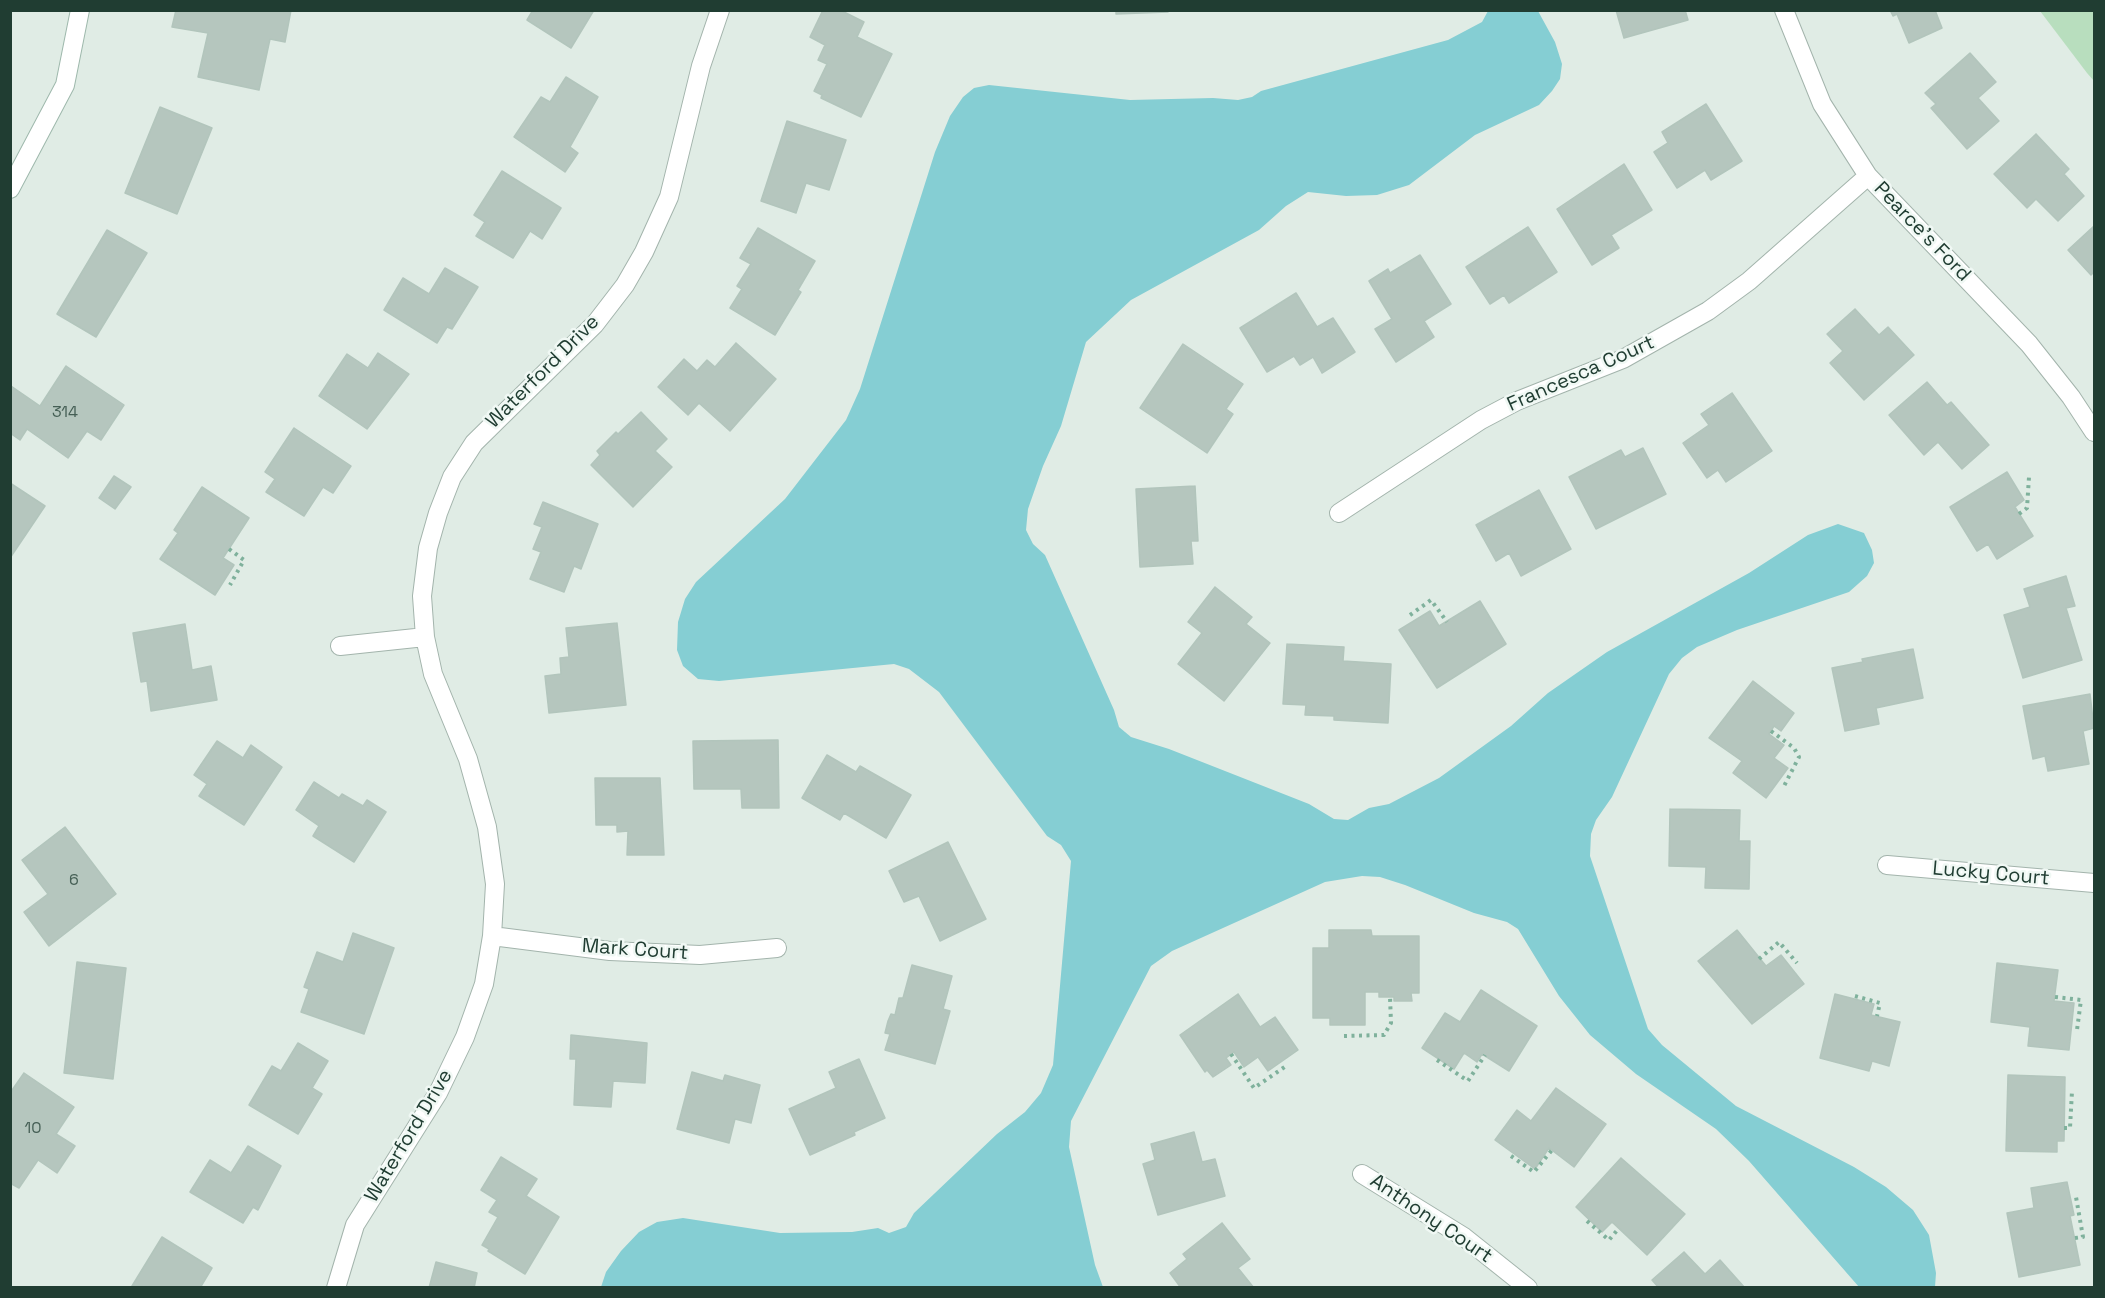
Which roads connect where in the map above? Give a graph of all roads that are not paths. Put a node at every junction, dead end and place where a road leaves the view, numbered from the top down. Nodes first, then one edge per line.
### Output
1 (80, 10) edge
2 (720, 10) edge
3 (1784, 10) edge
4 (1868, 176) junction
5 (10, 189) edge
6 (2094, 432) edge
7 (1340, 513) dead end
8 (425, 637) junction
9 (340, 646) dead end
10 (1887, 866) dead end
11 (2094, 883) edge
12 (492, 936) junction
13 (777, 948) dead end
14 (1362, 1174) dead end
15 (336, 1287) edge
16 (1528, 1287) edge

1 - 5 street
2 - 8 street, Waterford Drive
3 - 4 street, Pearce's Ford
4 - 6 street, Pearce's Ford
4 - 7 street, Francesca Court
8 - 9 street
8 - 12 street, Waterford Drive
10 - 11 street, Lucky Court
12 - 13 street, Mark Court
12 - 15 street, Waterford Drive
14 - 16 street, Anthony Court

